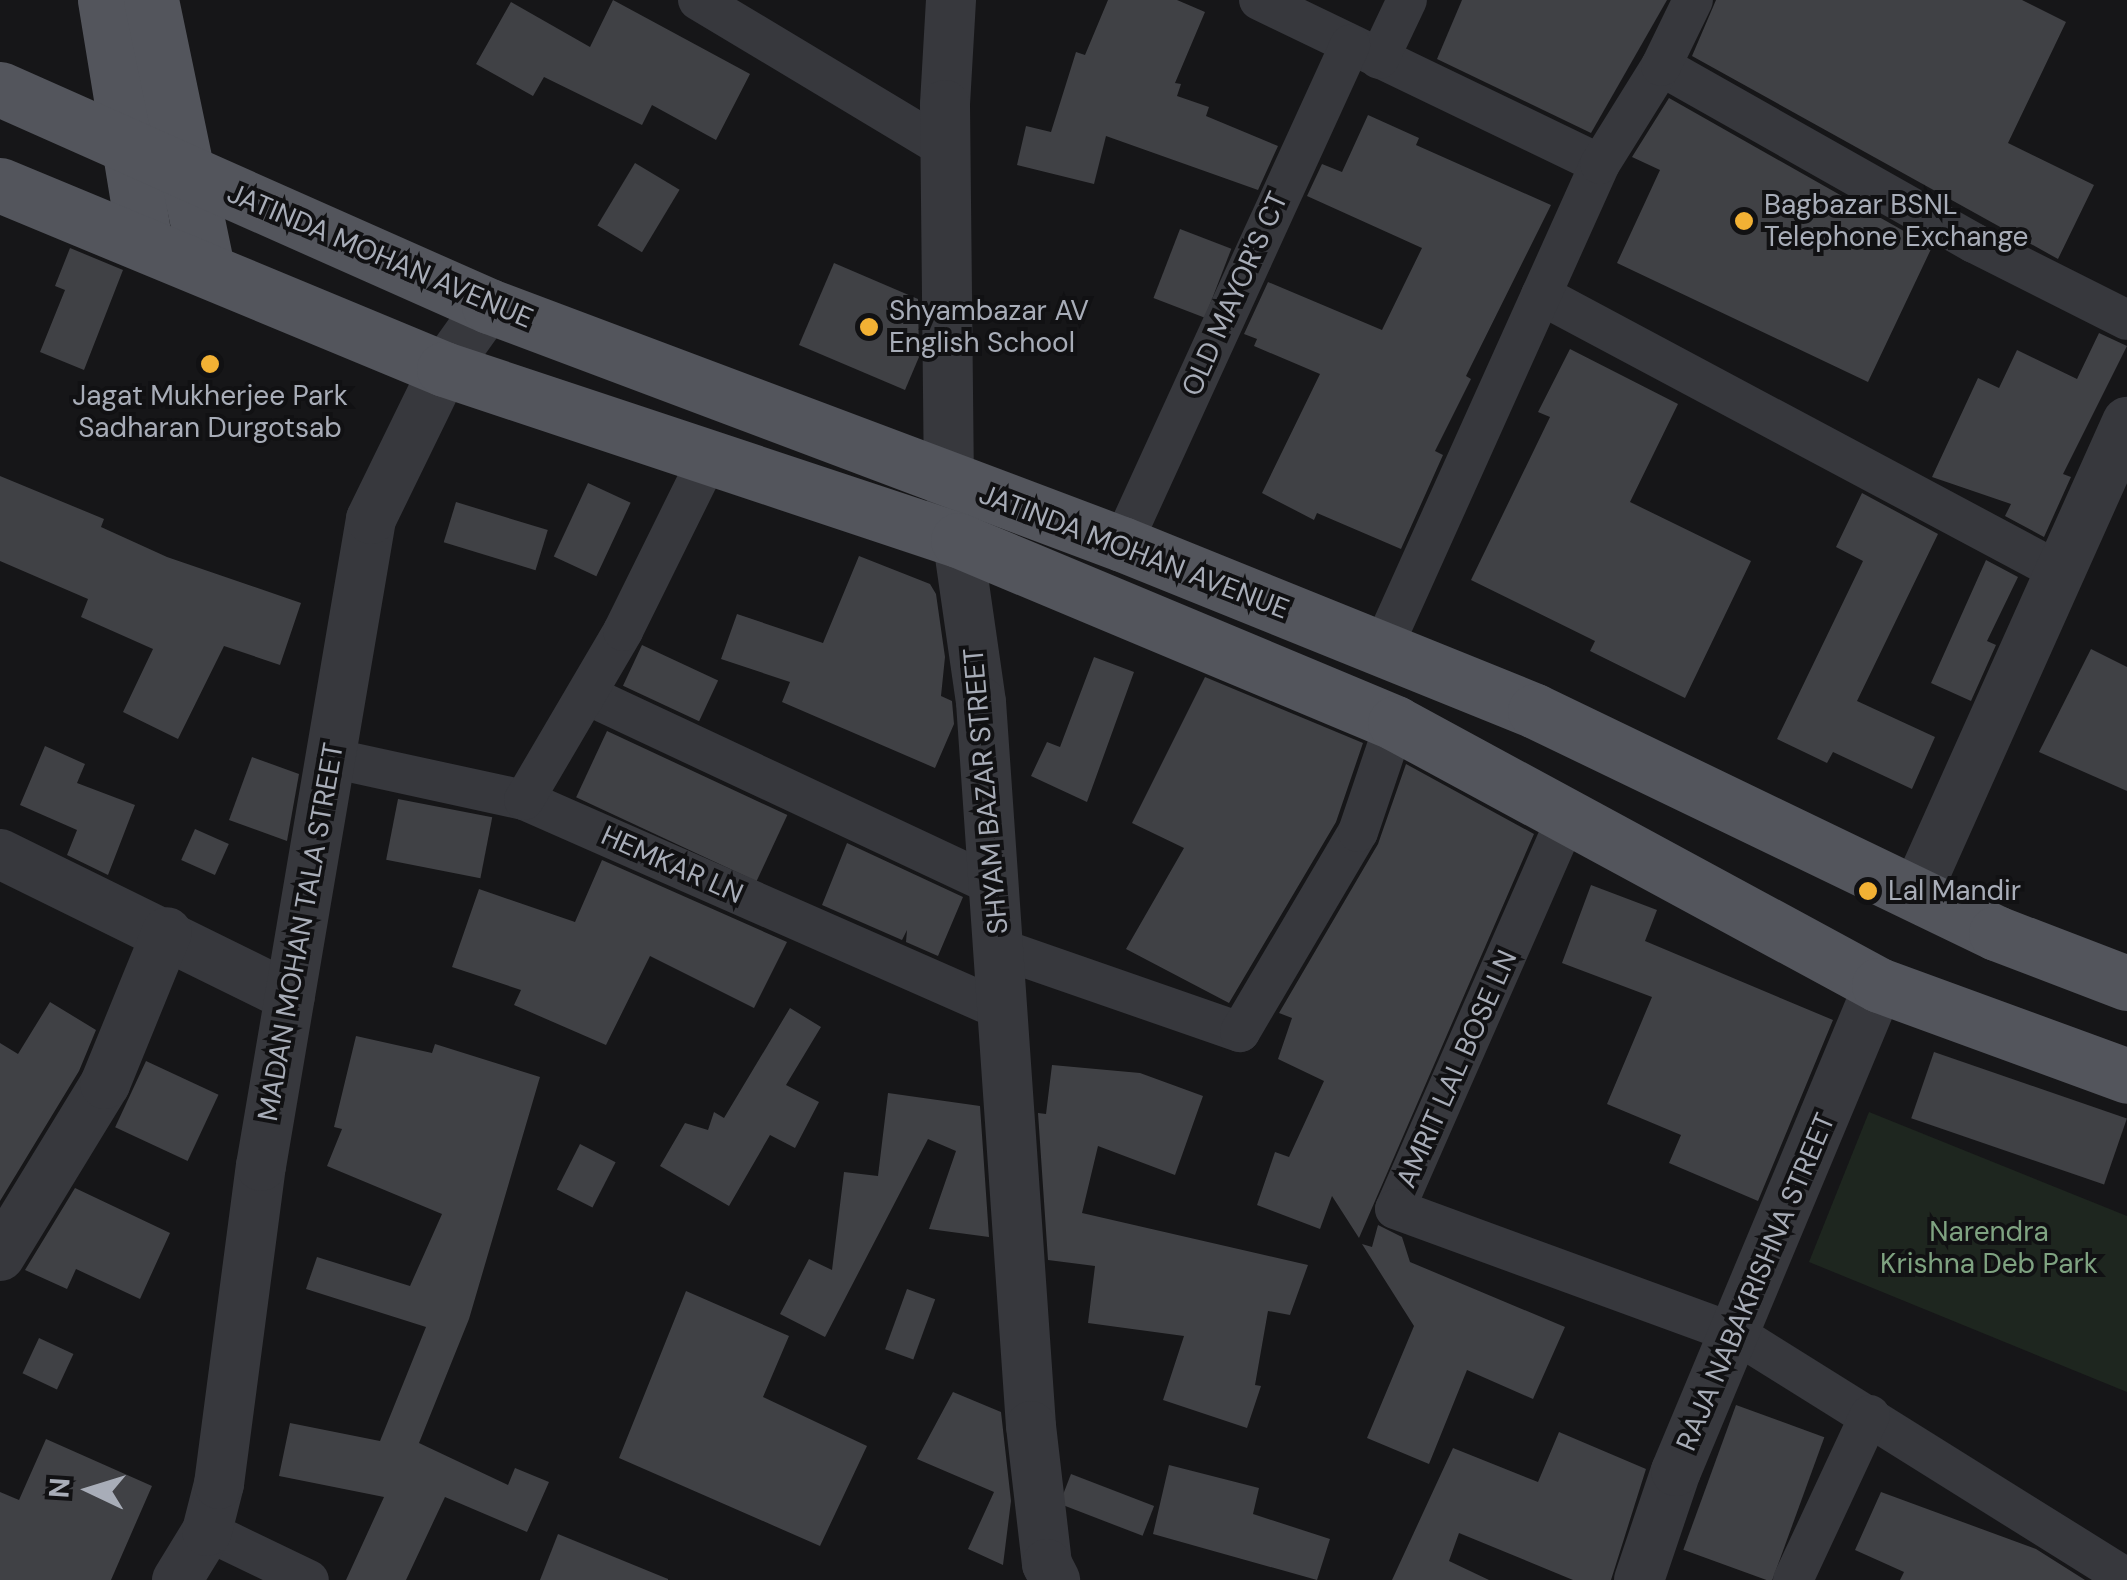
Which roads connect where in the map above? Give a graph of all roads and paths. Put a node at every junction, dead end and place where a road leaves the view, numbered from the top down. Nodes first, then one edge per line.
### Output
1 (105, 0) edge
2 (151, 0) edge
3 (698, 0) edge
4 (951, 0) edge
5 (1259, 0) edge
6 (1407, 0) edge
7 (1693, 0) edge
8 (1364, 52) junction
9 (1661, 66) junction
10 (0, 89) edge
11 (130, 148) junction
12 (946, 149) junction
13 (1600, 164) junction
14 (184, 172) junction
15 (0, 185) edge
16 (145, 244) junction
17 (207, 269) junction
18 (1540, 295) junction
19 (490, 306) junction
20 (2127, 320) edge
21 (444, 369) junction
22 (2127, 422) edge
23 (708, 459) junction
24 (950, 480) junction
25 (958, 540) junction
26 (1122, 544) junction
27 (2060, 572) junction
28 (1382, 649) junction
29 (586, 695) junction
30 (1396, 723) junction
31 (331, 758) junction
32 (524, 800) junction
33 (1568, 815) junction
34 (0, 854) edge
35 (993, 885) junction
36 (1918, 890) junction
37 (167, 932) junction
38 (1001, 949) junction
39 (2127, 983) edge
40 (1879, 985) junction
41 (290, 997) junction
42 (1001, 1010) junction
43 (2127, 1076) edge
44 (0, 1256) edge
45 (1736, 1334) junction
46 (1870, 1415) junction
47 (207, 1531) junction
48 (2127, 1578) edge
49 (177, 1580) edge
50 (309, 1580) edge
51 (1055, 1580) edge
52 (1639, 1580) edge
53 (1792, 1580) edge

1 - 11 main road
2 - 14 main road
3 - 12 street
4 - 12 street, SHYAM BAZAR STREET
5 - 8 street
6 - 8 street, OLD MAYOR'S CT
7 - 9 street
8 - 13 street
8 - 26 street, OLD MAYOR'S CT
9 - 13 street
9 - 20 street
10 - 11 main road, JATINDA MOHAN AVENUE
11 - 14 main road, JATINDA MOHAN AVENUE
11 - 16 main road
12 - 24 street, SHYAM BAZAR STREET
13 - 18 street
14 - 17 main road
14 - 19 main road, JATINDA MOHAN AVENUE
15 - 16 main road
16 - 17 main road
17 - 21 main road
18 - 27 street
18 - 28 street
19 - 21 street, MADAN MOHAN TALA STREET
19 - 24 main road, JATINDA MOHAN AVENUE
21 - 23 main road
21 - 31 street, MADAN MOHAN TALA STREET
22 - 27 street
23 - 25 main road
23 - 29 street
24 - 25 street, SHYAM BAZAR STREET
24 - 26 main road, JATINDA MOHAN AVENUE
25 - 30 main road
25 - 35 street, SHYAM BAZAR STREET
26 - 28 main road, JATINDA MOHAN AVENUE
27 - 36 street
28 - 36 main road, JATINDA MOHAN AVENUE
29 - 32 street
29 - 35 street
30 - 33 main road
30 - 38 street
31 - 32 street, HEMKAR LN
31 - 41 street, MADAN MOHAN TALA STREET
32 - 42 street, HEMKAR LN
33 - 40 main road
33 - 45 street, AMRIT LAL BOSE LN
34 - 37 street
35 - 38 street, SHYAM BAZAR STREET
36 - 39 main road, JATINDA MOHAN AVENUE
37 - 41 street
37 - 44 street
38 - 42 street, SHYAM BAZAR STREET
40 - 43 main road
40 - 45 street, RAJA NABAKRISHNA STREET
41 - 47 street, MADAN MOHAN TALA STREET
42 - 51 street, SHYAM BAZAR STREET
45 - 46 street
45 - 52 street, RAJA NABAKRISHNA STREET
46 - 48 street
46 - 53 street
47 - 49 street, MADAN MOHAN TALA STREET
47 - 50 street

